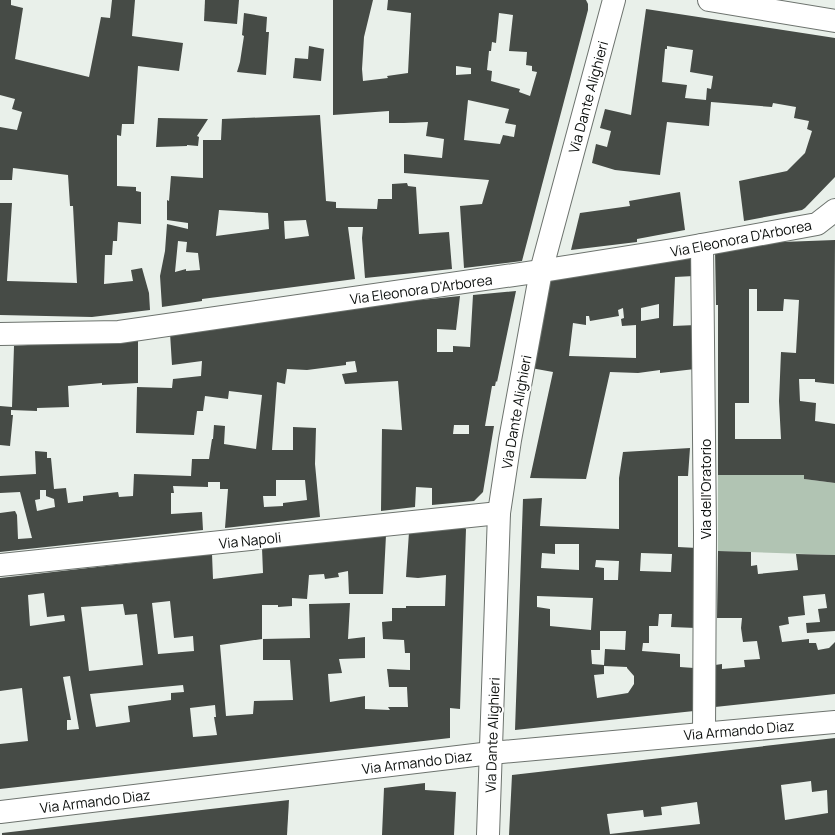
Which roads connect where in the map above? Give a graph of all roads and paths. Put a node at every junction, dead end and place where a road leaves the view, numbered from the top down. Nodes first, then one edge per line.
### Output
1 (614, 0) edge
2 (709, 0) edge
3 (835, 22) edge
4 (835, 210) edge
5 (702, 245) junction
6 (541, 271) junction
7 (0, 334) edge
8 (499, 513) junction
9 (0, 565) edge
10 (835, 722) edge
11 (704, 733) junction
12 (491, 754) junction
13 (0, 812) edge
14 (488, 835) edge

1 - 6 street, Via Dante Alighieri
2 - 3 street
4 - 5 street, Via Eleonora D'Arborea
5 - 6 street, Via Eleonora D'Arborea
5 - 11 street, Via dell'Oratorio
6 - 7 street, Via Eleonora D'Arborea
6 - 8 street, Via Dante Alighieri
8 - 9 street, Via Napoli
8 - 12 street, Via Dante Alighieri
10 - 11 street, Via Armando Diaz
11 - 12 street, Via Armando Diaz
12 - 13 street, Via Armando Diaz
12 - 14 street, Via Dante Alighieri

